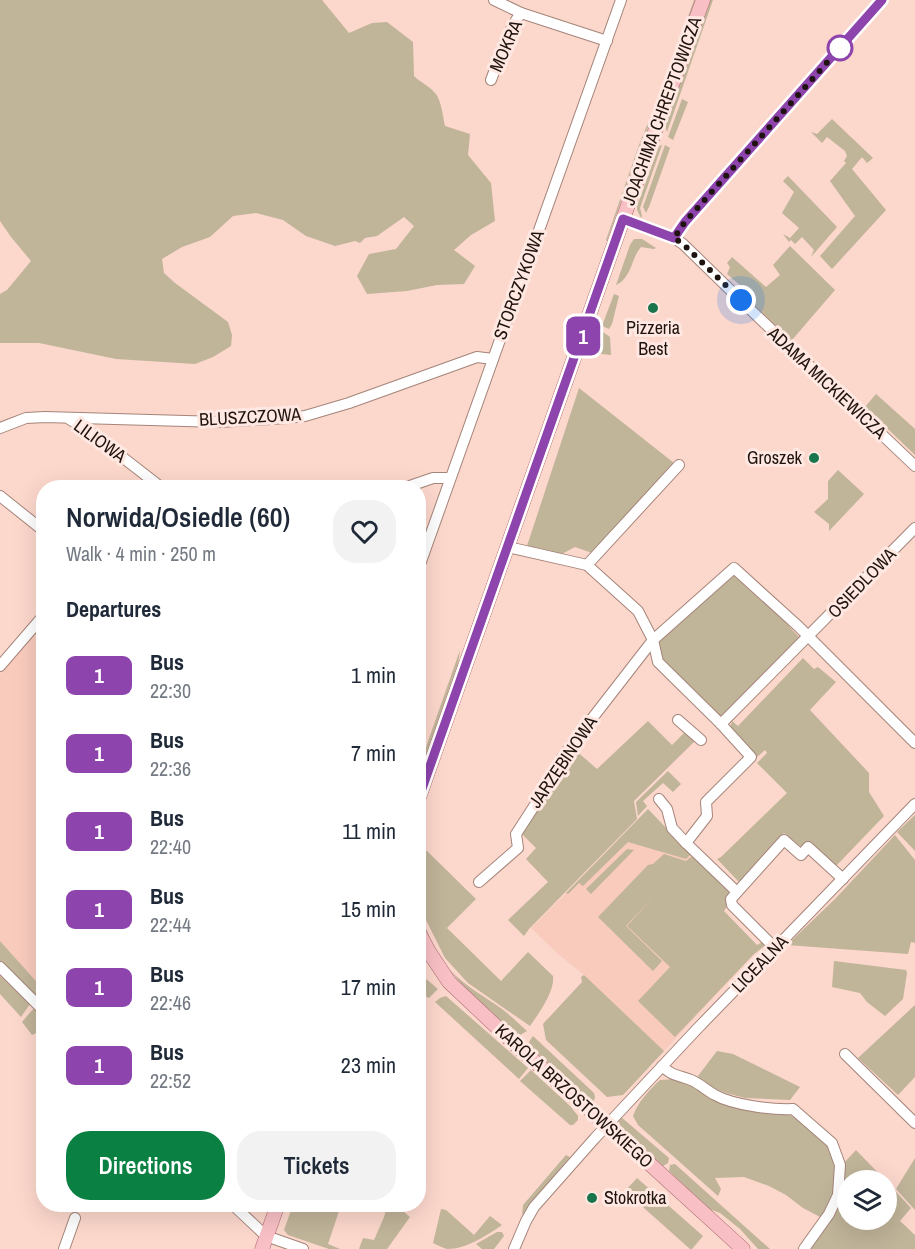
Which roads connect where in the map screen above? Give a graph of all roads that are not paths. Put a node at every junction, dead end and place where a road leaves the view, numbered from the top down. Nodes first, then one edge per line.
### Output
1 (494, 0) edge
2 (621, 0) edge
3 (703, 0) edge
4 (882, 0) edge
5 (521, 13) junction
6 (607, 41) junction
7 (491, 80) dead end
8 (623, 219) junction
9 (674, 238) junction
10 (493, 359) junction
11 (66, 418) junction
12 (0, 428) edge
13 (679, 465) dead end
14 (915, 466) edge
15 (450, 478) junction
16 (152, 480) edge
17 (426, 480) edge
18 (0, 496) edge
19 (36, 525) edge
20 (915, 528) edge
21 (426, 547) edge
22 (508, 547) junction
23 (586, 565) junction
24 (36, 624) edge
25 (808, 637) junction
26 (653, 640) junction
27 (0, 666) edge
28 (678, 720) dead end
29 (717, 726) junction
30 (701, 740) dead end
31 (915, 743) edge
32 (426, 778) edge
33 (659, 799) dead end
34 (915, 804) edge
35 (686, 843) junction
36 (843, 879) junction
37 (479, 882) dead end
38 (737, 892) junction
39 (426, 946) edge
40 (775, 948) junction
41 (0, 967) edge
42 (36, 1003) edge
43 (845, 1054) dead end
44 (662, 1066) junction
45 (915, 1124) edge
46 (607, 1125) junction
47 (239, 1212) edge
48 (275, 1212) edge
49 (75, 1218) dead end
50 (264, 1242) edge
51 (64, 1249) edge
52 (303, 1249) edge
53 (514, 1249) edge
54 (743, 1249) edge
55 (804, 1249) edge

1 - 5 street
2 - 6 street, STORCZYKOWA
3 - 8 main road, JOACHIMA CHREPTOWICZA
4 - 9 street
5 - 6 street
5 - 7 street, MOKRA
6 - 10 street, STORCZYKOWA
8 - 9 street, ADAMA MICKIEWICZA
8 - 22 main road, JOACHIMA CHREPTOWICZA
9 - 14 street, ADAMA MICKIEWICZA
10 - 11 street, BLUSZCZOWA
10 - 15 street, STORCZYKOWA
11 - 12 street, BLUSZCZOWA
11 - 16 street, LILIOWA
13 - 23 street
15 - 17 street
15 - 21 street, STORCZYKOWA
18 - 19 street
20 - 25 street, OSIEDLOWA
22 - 23 street
22 - 32 main road, JOACHIMA CHREPTOWICZA
23 - 26 street
24 - 27 street
25 - 26 street
25 - 29 street, OSIEDLOWA
25 - 31 street
26 - 29 street
26 - 37 street, JARZĘBINOWA
28 - 30 street
29 - 35 street
33 - 35 street
34 - 36 street, LICEALNA
35 - 38 street
36 - 38 street
36 - 40 street, LICEALNA
38 - 40 street
39 - 46 main road, KAROLA BRZOSTOWSKIEGO
40 - 44 street, LICEALNA
41 - 42 street
43 - 45 street
44 - 46 street, LICEALNA
44 - 55 street
46 - 53 street, LICEALNA
46 - 54 main road, KAROLA BRZOSTOWSKIEGO
47 - 50 street
48 - 50 main road
49 - 51 street
50 - 52 street

